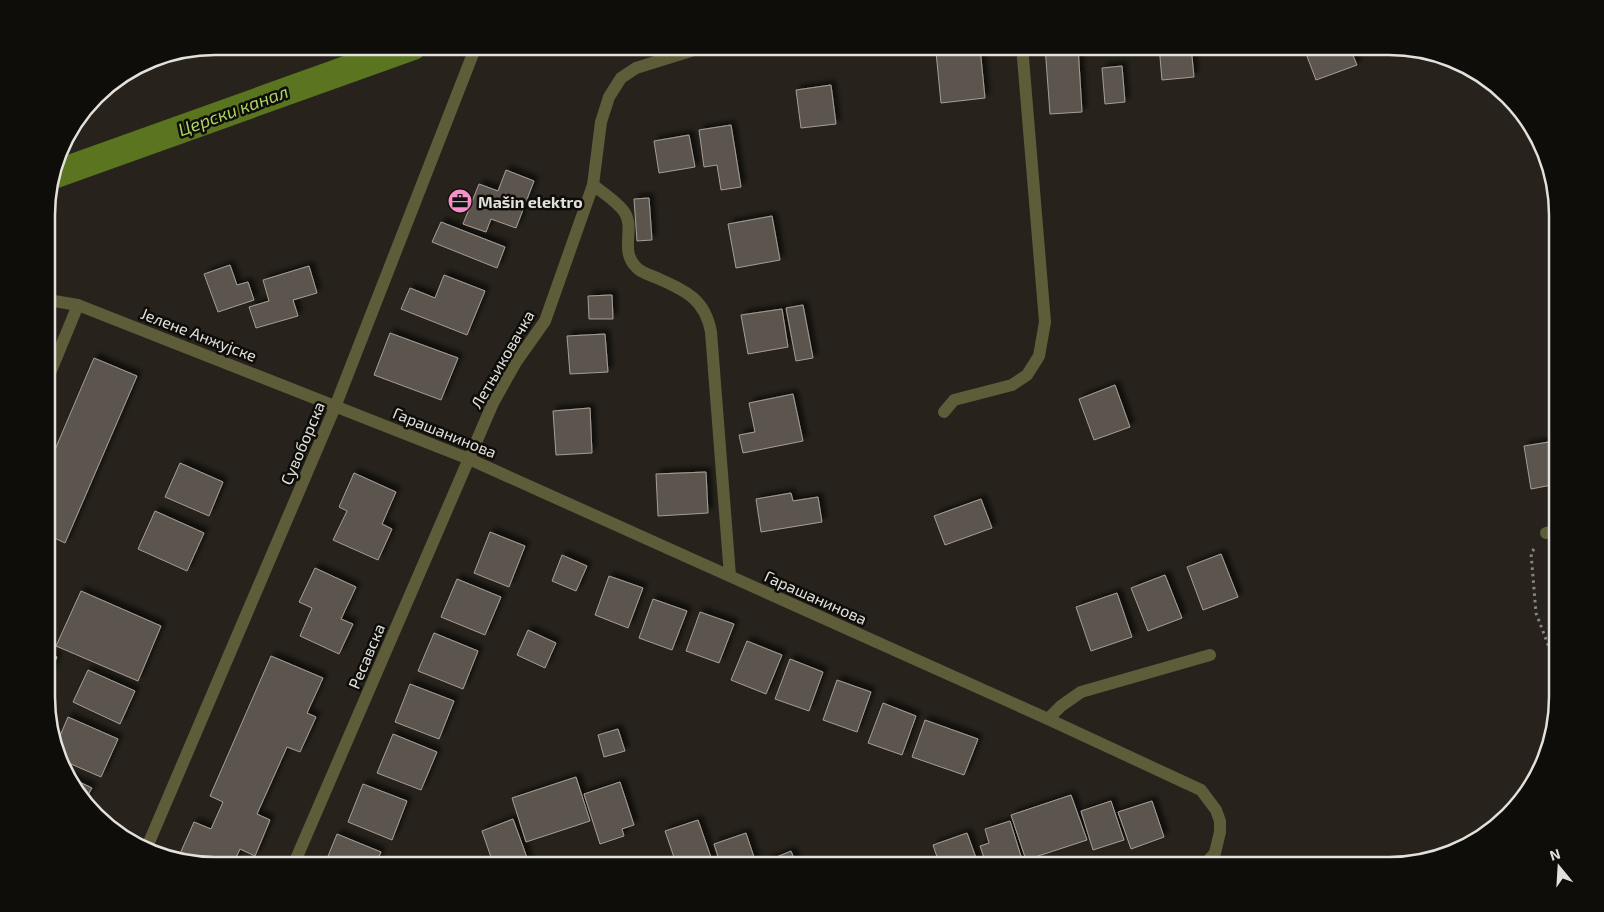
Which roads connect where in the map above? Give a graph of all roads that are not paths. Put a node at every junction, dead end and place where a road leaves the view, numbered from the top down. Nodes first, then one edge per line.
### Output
1 (472, 55) edge
2 (678, 55) edge
3 (1023, 55) edge
4 (593, 185) junction
5 (55, 301) edge
6 (78, 305) junction
7 (55, 361) edge
8 (336, 406) junction
9 (944, 412) dead end
10 (469, 459) junction
11 (730, 576) junction
12 (1210, 655) dead end
13 (1048, 719) junction
14 (149, 843) edge
15 (297, 857) edge
16 (1212, 857) edge

1 - 8 street, Сувоборска
2 - 4 street, Летњиковачка
3 - 9 street
4 - 10 street, Летњиковачка
4 - 11 street
5 - 6 street, Јелене Анжујске
6 - 7 street
6 - 8 street, Јелене Анжујске
8 - 10 street, Гарашанинова
8 - 14 street, Сувоборска
10 - 11 street, Гарашанинова
10 - 15 street, Ресавска
11 - 13 street, Гарашанинова
12 - 13 street
13 - 16 street, Гарашанинова

